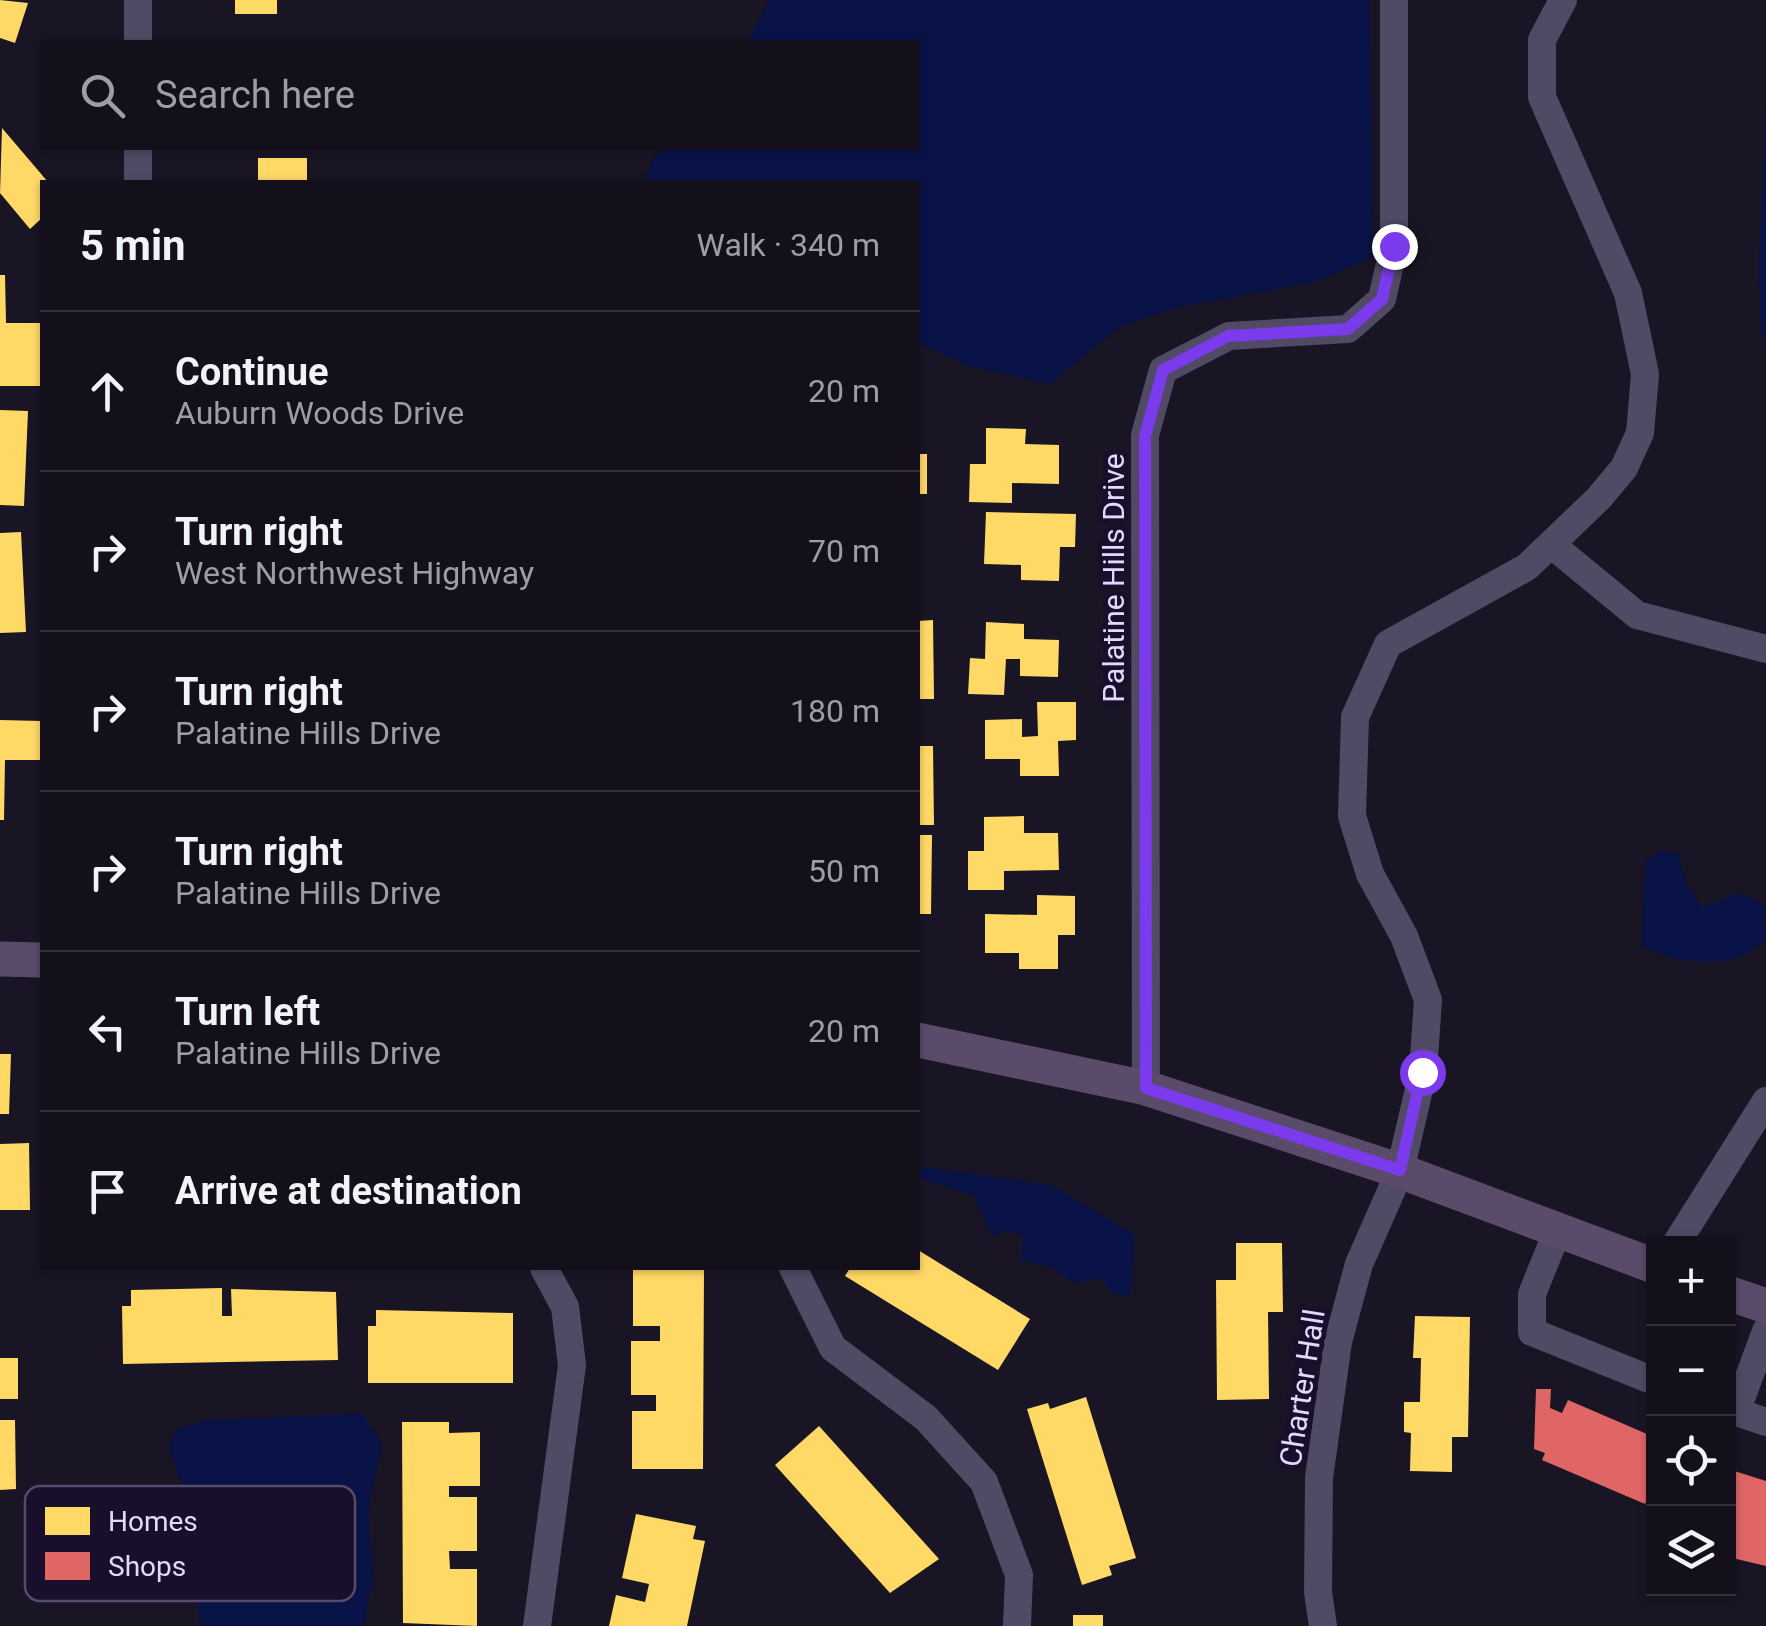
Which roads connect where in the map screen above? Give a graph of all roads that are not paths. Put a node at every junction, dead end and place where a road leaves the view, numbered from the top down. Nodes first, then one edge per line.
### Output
1 (138, 0) edge
2 (1394, 0) edge
3 (1562, 0) edge
4 (138, 40) edge
5 (138, 150) edge
6 (138, 180) edge
7 (1552, 545) junction
8 (1766, 649) edge
9 (0, 960) edge
10 (40, 960) edge
11 (920, 1040) edge
12 (1146, 1088) junction
13 (1766, 1101) edge
14 (1400, 1170) junction
15 (1557, 1232) junction
16 (1681, 1236) edge
17 (1646, 1263) edge
18 (545, 1270) edge
19 (795, 1270) edge
20 (1736, 1296) edge
21 (1766, 1306) edge
22 (1766, 1332) edge
23 (1646, 1378) edge
24 (1736, 1402) edge
25 (1736, 1412) edge
26 (1766, 1422) edge
27 (537, 1626) edge
28 (1016, 1626) edge
29 (1323, 1626) edge

1 - 4 street
2 - 12 street, Palatine Hills Drive
3 - 7 street, Charter Hall
5 - 6 street
7 - 8 street
7 - 14 street, Charter Hall
9 - 10 main road
11 - 12 main road
12 - 14 main road
13 - 16 street
14 - 15 main road
14 - 29 street, Charter Hall
15 - 17 main road
15 - 23 street
18 - 27 street
19 - 28 street
20 - 21 main road
22 - 24 street
25 - 26 street

